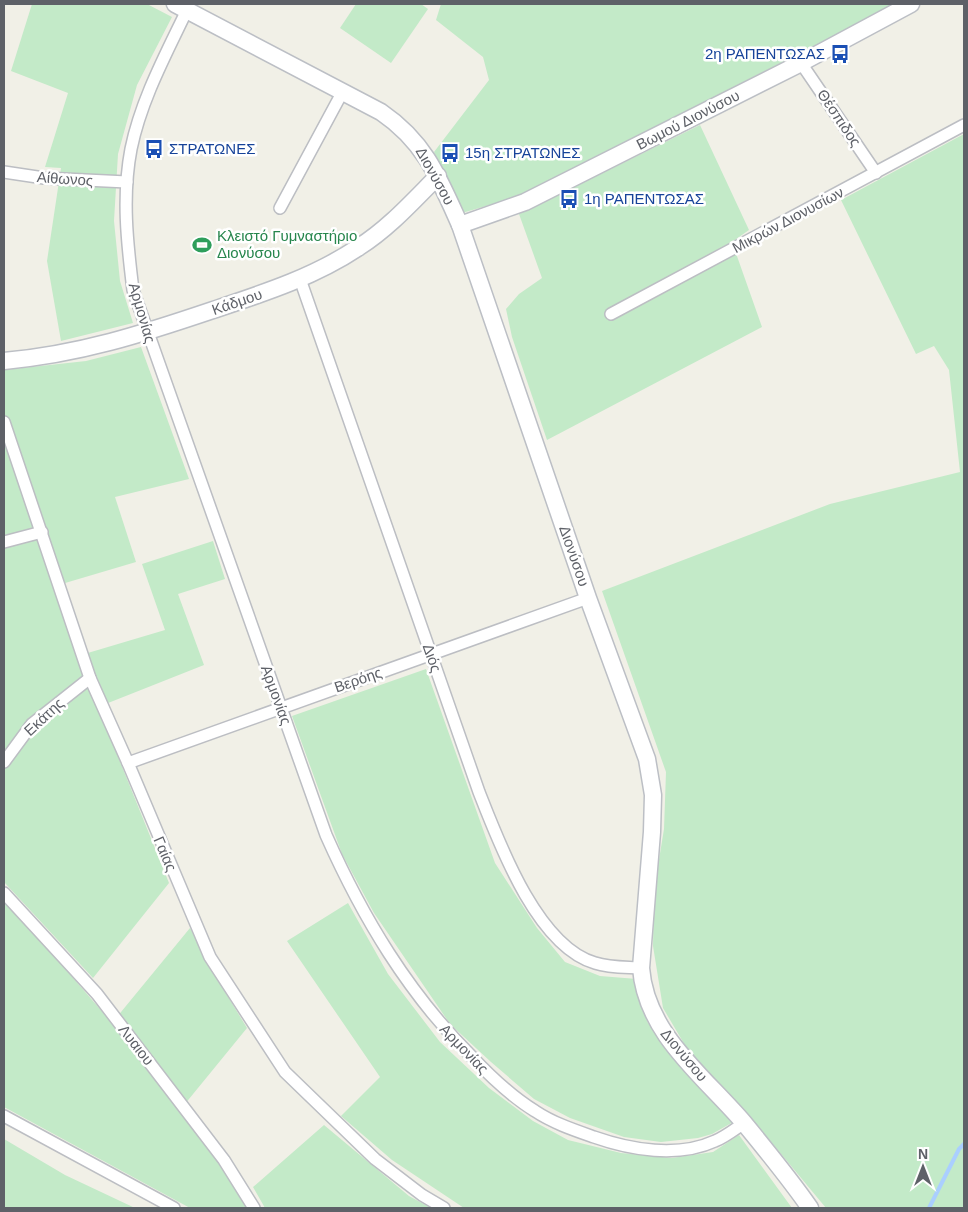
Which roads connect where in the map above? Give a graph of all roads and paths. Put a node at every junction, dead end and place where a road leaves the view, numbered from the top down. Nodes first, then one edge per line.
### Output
1 (911, 4) edge
2 (181, 7) edge
3 (801, 63) junction
4 (344, 91) junction
5 (964, 125) edge
6 (4, 172) edge
7 (876, 173) junction
8 (438, 176) junction
9 (127, 182) junction
10 (280, 208) dead end
11 (460, 225) junction
12 (300, 279) junction
13 (611, 314) dead end
14 (146, 333) junction
15 (4, 361) edge
16 (4, 422) edge
17 (42, 532) junction
18 (4, 542) edge
19 (588, 598) junction
20 (431, 655) junction
21 (90, 678) junction
22 (280, 707) junction
23 (4, 762) edge
24 (128, 763) junction
25 (4, 892) edge
26 (641, 968) junction
27 (4, 1116) edge
28 (744, 1124) junction
29 (174, 1208) edge
30 (254, 1208) edge
31 (444, 1208) edge
32 (810, 1208) edge

1 - 3 main road, Βωμού Διονύσου
2 - 4 main road, Διονύσου
2 - 9 street, Αρμονίας
3 - 7 street, Θέσπιδος
3 - 11 main road, Βωμού Διονύσου
4 - 8 main road, Διονύσου
4 - 10 street
5 - 7 street, Μικρών Διονυσίων
6 - 9 street, Αίθωνος
7 - 13 street, Μικρών Διονυσίων
8 - 11 main road, Διονύσου
8 - 12 main road, Κάδμου
9 - 14 street, Αρμονίας
11 - 19 main road, Διονύσου
12 - 14 main road, Κάδμου
12 - 20 street, Διός
14 - 15 main road, Κάδμου
14 - 22 street, Αρμονίας
16 - 17 street, Γαίας
17 - 18 street
17 - 21 street, Γαίας
19 - 20 street, Βερόης
19 - 26 main road, Διονύσου
20 - 22 street, Βερόης
20 - 26 street, Διός
21 - 23 street, Εκάτης
21 - 24 street, Γαίας
22 - 24 street, Βερόης
22 - 28 street, Αρμονίας
24 - 31 street, Γαίας
25 - 30 street, Λυαιου
26 - 28 main road, Διονύσου
27 - 29 street
28 - 32 main road, Διονύσου

